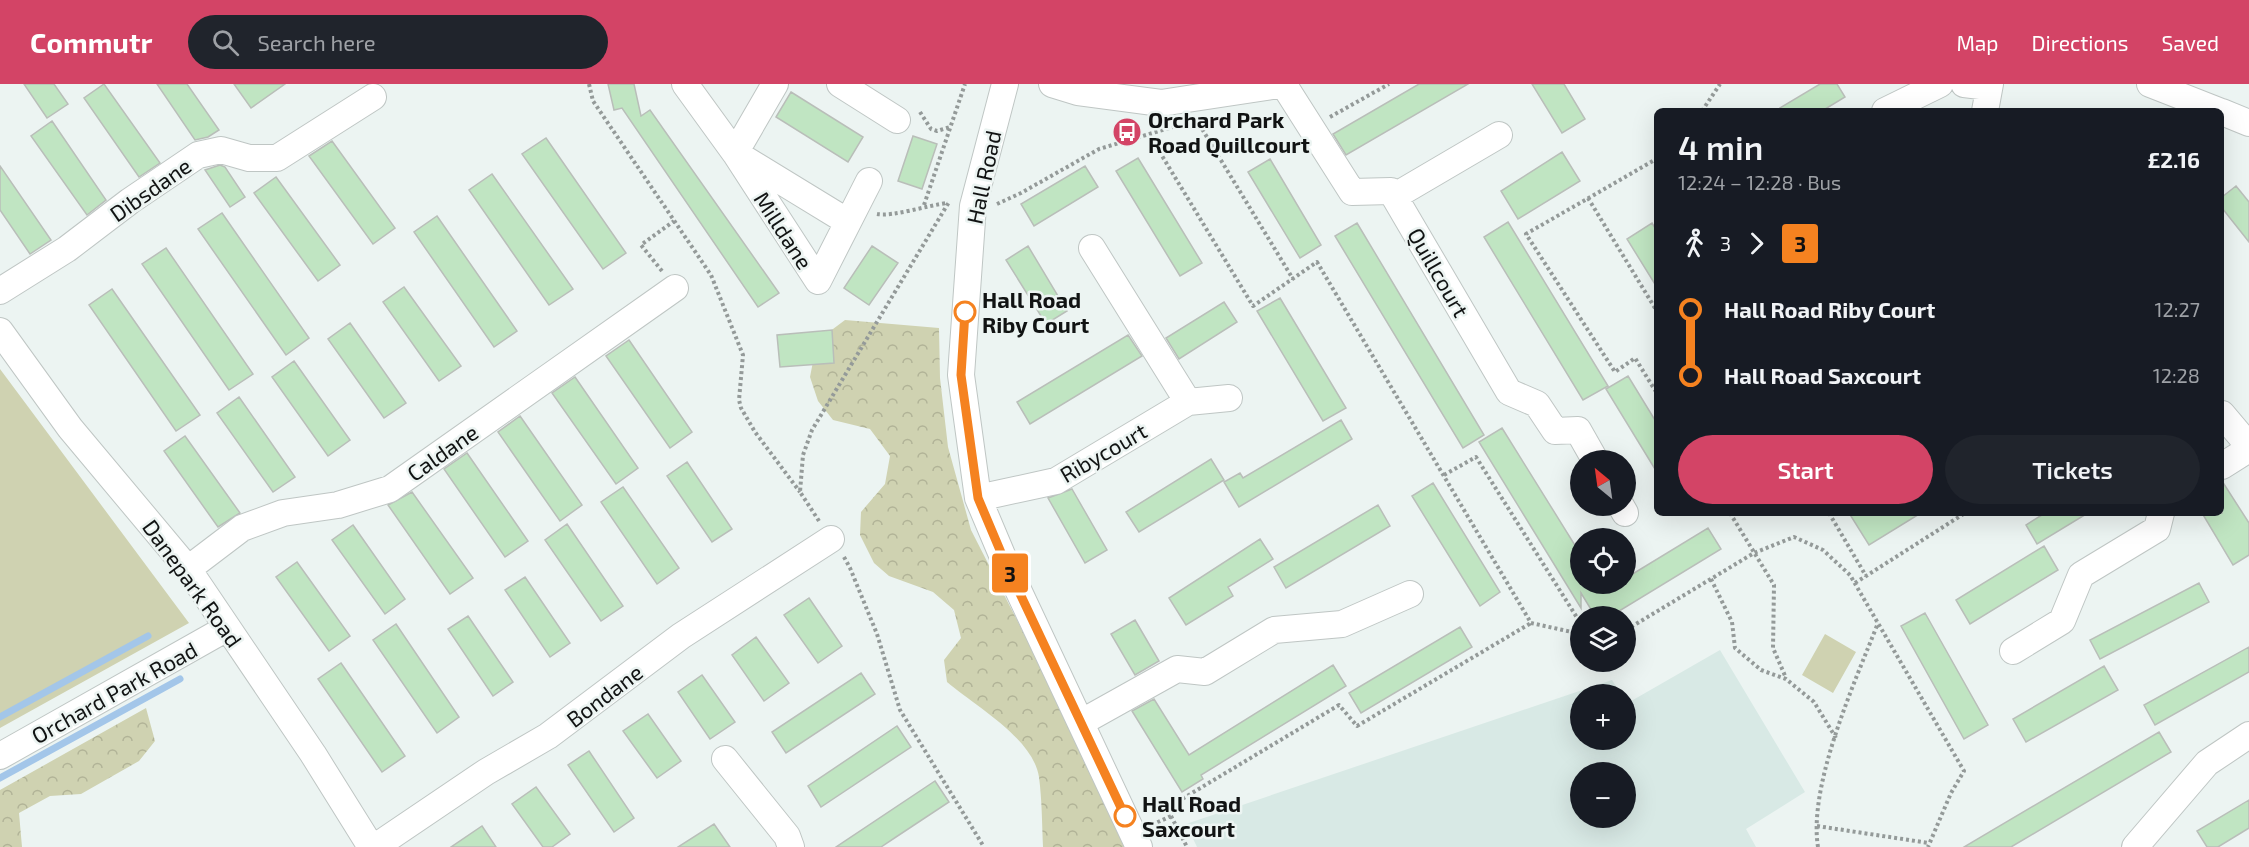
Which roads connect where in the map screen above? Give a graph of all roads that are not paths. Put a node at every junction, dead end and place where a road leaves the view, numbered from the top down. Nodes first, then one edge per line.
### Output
1 (685, 84) edge
2 (775, 84) edge
3 (840, 84) edge
4 (1005, 84) edge
5 (1052, 84) edge
6 (1285, 84) edge
7 (1940, 84) edge
8 (2161, 86) edge
9 (374, 98) dead end
10 (1891, 108) edge
11 (2213, 108) edge
12 (2224, 113) edge
13 (897, 120) dead end
14 (2249, 123) edge
15 (1499, 135) dead end
16 (735, 153) junction
17 (869, 181) dead end
18 (1395, 196) junction
19 (851, 216) junction
20 (1092, 248) dead end
21 (675, 288) road end
22 (0, 291) edge
23 (0, 331) edge
24 (1229, 398) dead end
25 (1188, 402) junction
26 (2224, 417) edge
27 (2249, 448) edge
28 (1589, 450) edge
29 (2224, 465) edge
30 (978, 498) junction
31 (2160, 516) edge
32 (831, 539) dead end
33 (188, 569) junction
34 (1410, 594) dead end
35 (227, 628) junction
36 (2013, 651) dead end
37 (1082, 722) junction
38 (2249, 735) edge
39 (0, 756) edge
40 (725, 759) dead end
41 (1136, 841) edge
42 (373, 847) edge
43 (791, 847) edge
44 (2135, 847) edge

1 - 16 street, Milldane
2 - 16 street
3 - 13 street
4 - 30 street, Hall Road
5 - 6 street
6 - 18 street
7 - 10 street
8 - 11 street
9 - 22 street, Dibsdane
12 - 14 street
15 - 18 street
16 - 19 street, Milldane
16 - 19 street, Milldane
17 - 19 street, Milldane
18 - 28 street, Quillcourt
20 - 25 street
21 - 33 street, Caldane
23 - 33 street, Danepark Road
24 - 25 street, Ribycourt
25 - 30 street, Ribycourt
26 - 27 street
27 - 29 street
30 - 37 street, Hall Road
31 - 36 street
32 - 42 street, Bondane
33 - 35 street, Danepark Road
34 - 37 street
35 - 39 street, Orchard Park Road
35 - 42 street, Danepark Road
37 - 41 street, Hall Road
38 - 44 street
40 - 43 street

